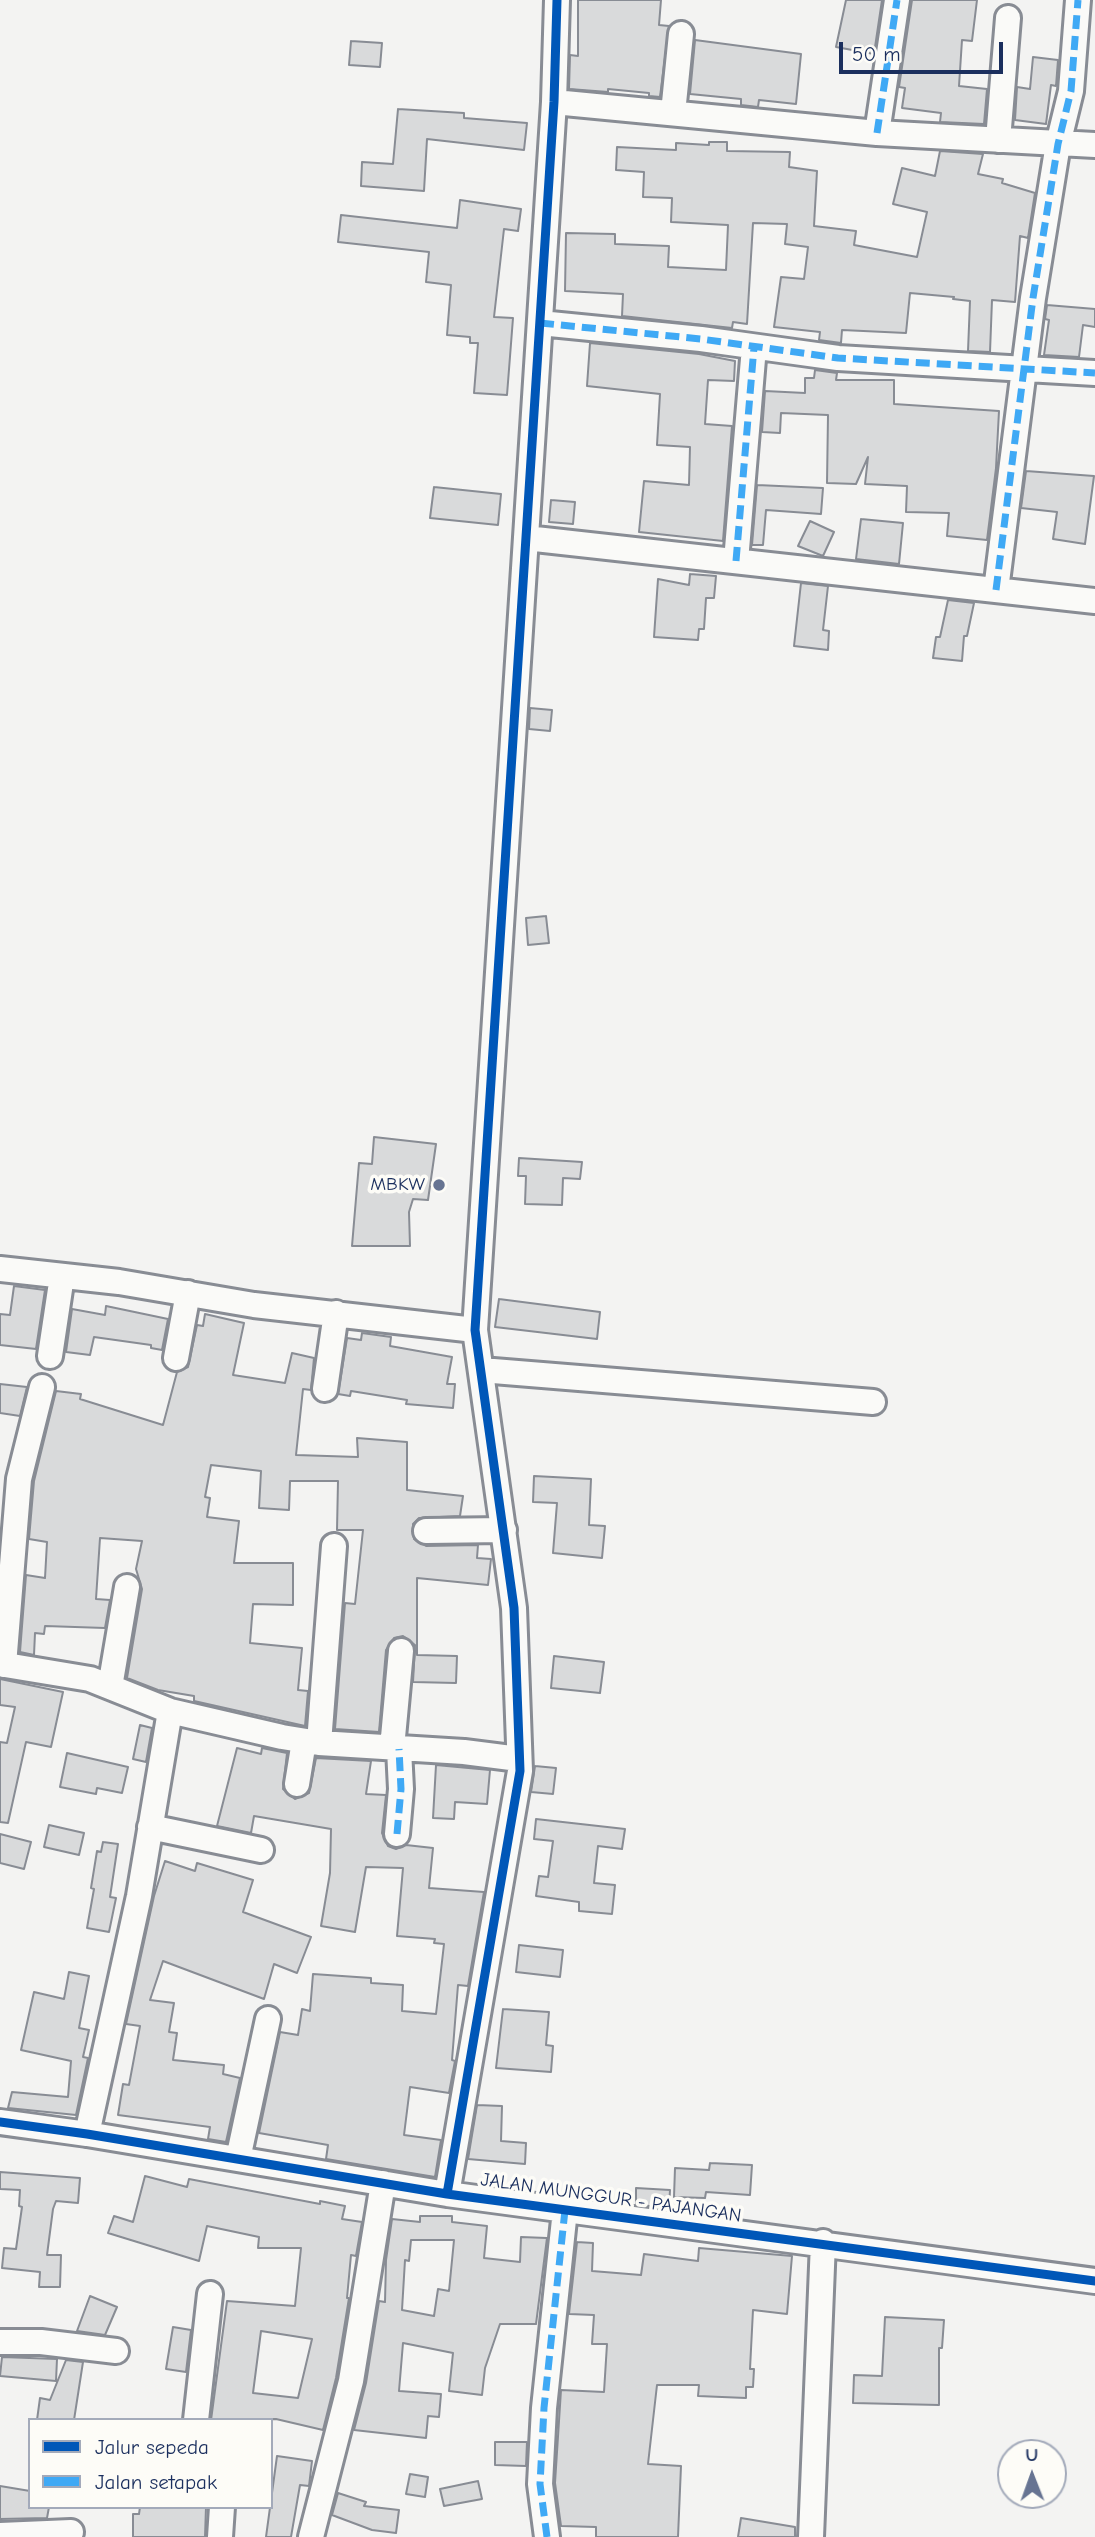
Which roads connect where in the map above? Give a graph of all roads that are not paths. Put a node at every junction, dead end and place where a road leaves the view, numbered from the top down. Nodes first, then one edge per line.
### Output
1 (557, 0) edge
2 (897, 0) edge
3 (1079, 0) edge
4 (1008, 18) dead end
5 (681, 33) dead end
6 (554, 102) junction
7 (673, 113) junction
8 (877, 133) junction
9 (998, 140) junction
10 (1058, 144) junction
11 (1095, 145) edge
12 (540, 323) junction
13 (754, 347) junction
14 (1024, 370) junction
15 (1095, 373) edge
16 (526, 538) junction
17 (736, 561) junction
18 (996, 590) junction
19 (1095, 601) edge
20 (0, 1269) edge
21 (62, 1276) junction
22 (188, 1293) junction
23 (336, 1313) junction
24 (475, 1330) junction
25 (50, 1356) dead end
26 (176, 1358) dead end
27 (481, 1370) junction
28 (42, 1387) dead end
29 (325, 1390) dead end
30 (873, 1402) dead end
31 (10, 1478) edge
32 (504, 1530) junction
33 (426, 1531) dead end
34 (334, 1546) dead end
35 (127, 1587) dead end
36 (401, 1651) dead end
37 (2, 1664) edge
38 (110, 1687) junction
39 (170, 1711) junction
40 (311, 1742) junction
41 (395, 1749) junction
42 (519, 1759) junction
43 (297, 1784) dead end
44 (150, 1827) junction
45 (397, 1834) dead end
46 (261, 1850) dead end
47 (268, 2019) dead end
48 (0, 2122) edge
49 (87, 2134) junction
50 (238, 2159) junction
51 (383, 2183) junction
52 (447, 2194) junction
53 (565, 2210) junction
54 (822, 2242) junction
55 (1095, 2281) edge
56 (210, 2294) dead end
57 (0, 2342) edge
58 (116, 2351) dead end
59 (196, 2418) edge
60 (222, 2509) edge
61 (71, 2532) dead end
62 (0, 2535) edge
63 (220, 2537) edge
64 (310, 2537) edge
65 (547, 2537) edge
66 (811, 2537) edge

1 - 6 street
2 - 8 street
3 - 10 street
4 - 9 street
5 - 7 street
6 - 7 street
6 - 12 street
7 - 8 street
8 - 9 street
9 - 10 street
10 - 11 street
10 - 14 street
12 - 13 street
12 - 16 street
13 - 14 street
13 - 17 street
14 - 15 street
14 - 18 street
16 - 17 street
16 - 24 street
17 - 18 street
18 - 19 street
20 - 21 street
21 - 22 street
21 - 25 street
22 - 23 street
22 - 26 street
23 - 24 street
23 - 29 street
24 - 27 street
27 - 30 street
27 - 32 street
28 - 31 street
31 - 37 street
32 - 33 street
32 - 42 street
34 - 40 street
35 - 38 street
36 - 41 street
37 - 38 street
38 - 39 street
39 - 40 street
39 - 44 street
40 - 41 street
40 - 43 street
41 - 42 street
41 - 45 street
42 - 52 street
44 - 46 street
44 - 49 street
47 - 50 street
48 - 49 street, JALAN MUNGGUR - PAJANGAN
49 - 50 street, JALAN MUNGGUR - PAJANGAN
50 - 51 street, JALAN MUNGGUR - PAJANGAN
51 - 52 street, JALAN MUNGGUR - PAJANGAN
51 - 64 street
52 - 53 street, JALAN MUNGGUR - PAJANGAN
53 - 54 street, JALAN MUNGGUR - PAJANGAN
53 - 65 street
54 - 55 street, JALAN MUNGGUR - PAJANGAN
54 - 66 street
56 - 59 street
57 - 58 street
60 - 63 street
61 - 62 street

